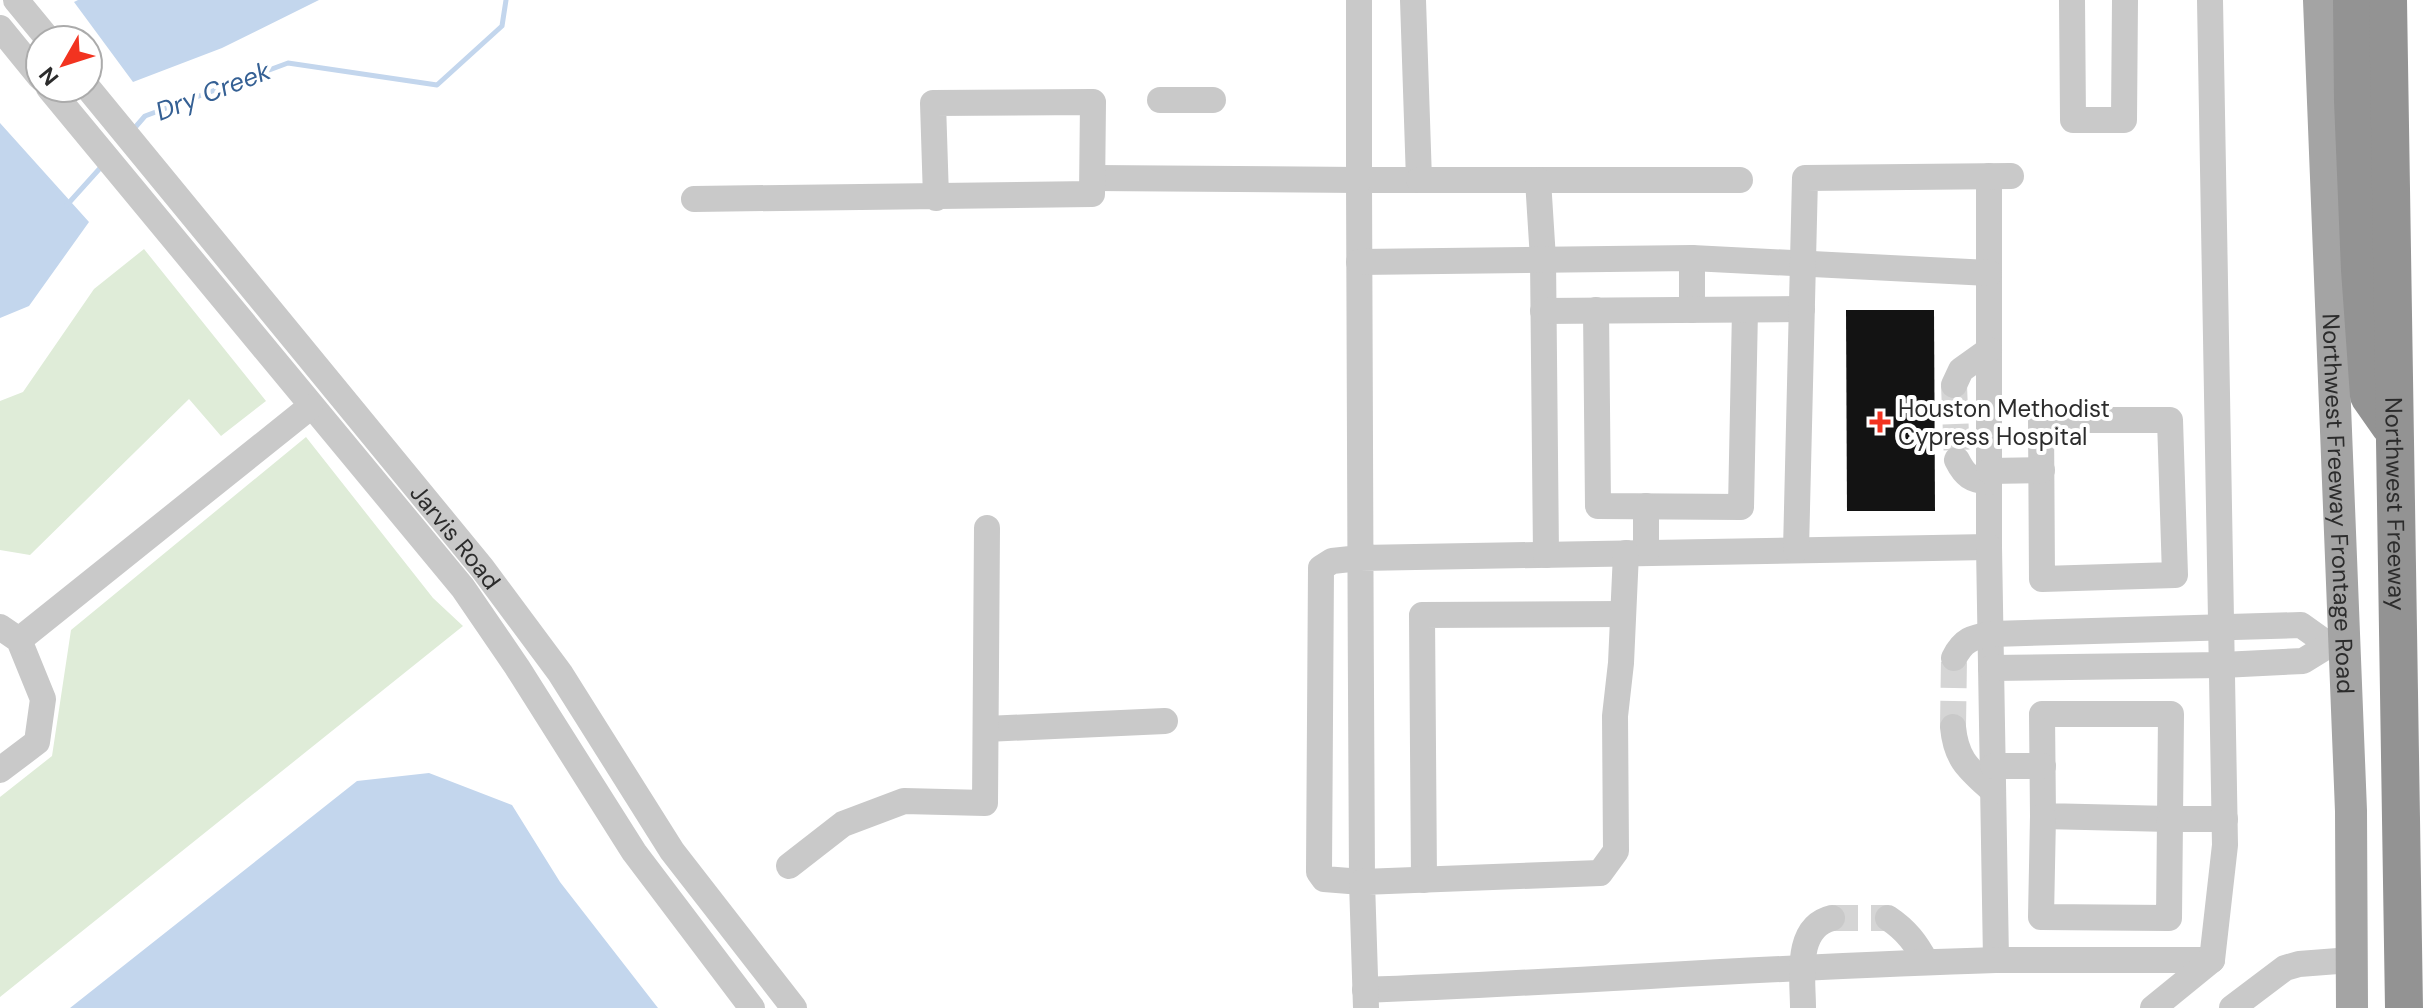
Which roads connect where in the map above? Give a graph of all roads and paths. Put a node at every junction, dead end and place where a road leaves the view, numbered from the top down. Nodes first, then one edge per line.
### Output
1 (16, 0) edge
2 (1359, 0) edge
3 (1413, 0) edge
4 (2072, 0) edge
5 (2125, 0) edge
6 (2210, 0) edge
7 (2319, 0) edge
8 (2352, 0) edge
9 (2388, 0) edge
10 (36, 24) edge
11 (0, 28) edge
12 (24, 57) edge
13 (1160, 100) dead end
14 (1213, 100) dead end
15 (62, 104) edge
16 (102, 104) edge
17 (1094, 178) junction
18 (1359, 180) junction
19 (1419, 180) junction
20 (1538, 180) junction
21 (1740, 180) dead end
22 (936, 198) junction
23 (694, 199) dead end
24 (1692, 258) junction
25 (1543, 259) junction
26 (1359, 262) junction
27 (1804, 265) junction
28 (1989, 273) junction
29 (1802, 309) junction
30 (1596, 310) junction
31 (1692, 310) junction
32 (1745, 310) junction
33 (1543, 311) junction
34 (1989, 350) junction
35 (1954, 385) tunnel mouth
36 (310, 407) junction
37 (2395, 433) junction
38 (1957, 460) dead end
39 (2042, 470) junction
40 (1989, 476) junction
41 (1646, 506) junction
42 (987, 528) dead end
43 (1989, 547) junction
44 (1796, 550) junction
45 (1636, 553) junction
46 (1546, 555) junction
47 (1360, 558) junction
48 (482, 568) junction
49 (460, 585) junction
50 (1623, 614) junction
51 (2221, 628) junction
52 (9, 634) edge
53 (1992, 634) junction
54 (2336, 644) junction
55 (1954, 658) dead end
56 (2222, 665) junction
57 (1991, 668) junction
58 (1165, 721) dead end
59 (1953, 727) tunnel mouth
60 (986, 729) junction
61 (2043, 766) junction
62 (0, 770) edge
63 (1993, 778) junction
64 (2043, 816) junction
65 (2170, 819) junction
66 (2225, 819) junction
67 (789, 866) dead end
68 (1424, 880) junction
69 (1362, 882) junction
70 (1832, 918) tunnel mouth
71 (1888, 918) tunnel mouth
72 (1996, 960) junction
73 (2212, 960) junction
74 (2351, 960) junction
75 (1926, 962) junction
76 (1802, 967) junction
77 (1499, 997) edge
78 (1366, 999) edge
79 (752, 1008) edge
80 (794, 1008) edge
81 (1803, 1008) edge
82 (2153, 1008) edge
83 (2232, 1008) edge
84 (2352, 1008) edge
85 (2404, 1008) edge

1 - 10 street
2 - 18 street
3 - 19 street
4 - 5 street
6 - 51 street
7 - 54 main road, Northwest Freeway Frontage Road
8 - 37 highway
9 - 37 highway, Northwest Freeway
11 - 12 street
13 - 14 street
15 - 36 street, Jarvis Road
16 - 48 street, Jarvis Road
17 - 18 street
17 - 22 street
17 - 22 street
18 - 19 street
18 - 26 street
19 - 20 street
20 - 21 street
20 - 25 street
22 - 23 street
24 - 25 street
24 - 27 street
24 - 31 street
25 - 26 street
25 - 33 street
26 - 47 street
27 - 28 street
27 - 28 street
27 - 29 street
28 - 34 street
29 - 32 street
29 - 44 street
30 - 31 street
30 - 33 street
30 - 41 street
31 - 32 street
32 - 41 street
33 - 46 street
34 - 35 street
34 - 40 street
36 - 49 street, Jarvis Road
36 - 52 street
37 - 85 highway, Northwest Freeway
38 - 40 street
39 - 39 street
39 - 40 street
40 - 43 street
41 - 45 street
42 - 60 street
43 - 44 street
43 - 53 street
44 - 45 street
45 - 46 street
45 - 50 street
46 - 47 street
47 - 69 street
47 - 69 street
48 - 49 street
48 - 80 street, Jarvis Road
49 - 79 street, Jarvis Road
50 - 68 street
50 - 68 street
51 - 53 street
51 - 54 street
51 - 56 street
52 - 62 street
53 - 55 street
53 - 57 street
54 - 56 street
54 - 74 main road, Northwest Freeway Frontage Road
56 - 57 street
56 - 66 street
57 - 63 street
58 - 60 street
59 - 63 street
60 - 67 street
61 - 63 street
61 - 64 street
61 - 65 street
63 - 72 street
64 - 65 street
64 - 65 street
65 - 66 street
66 - 73 street
68 - 69 street
69 - 78 street
70 - 76 street
71 - 75 street
72 - 73 street
72 - 75 street
73 - 82 street
74 - 83 street
74 - 84 main road, Northwest Freeway Frontage Road
75 - 76 street
76 - 77 street
76 - 81 street
77 - 78 street

